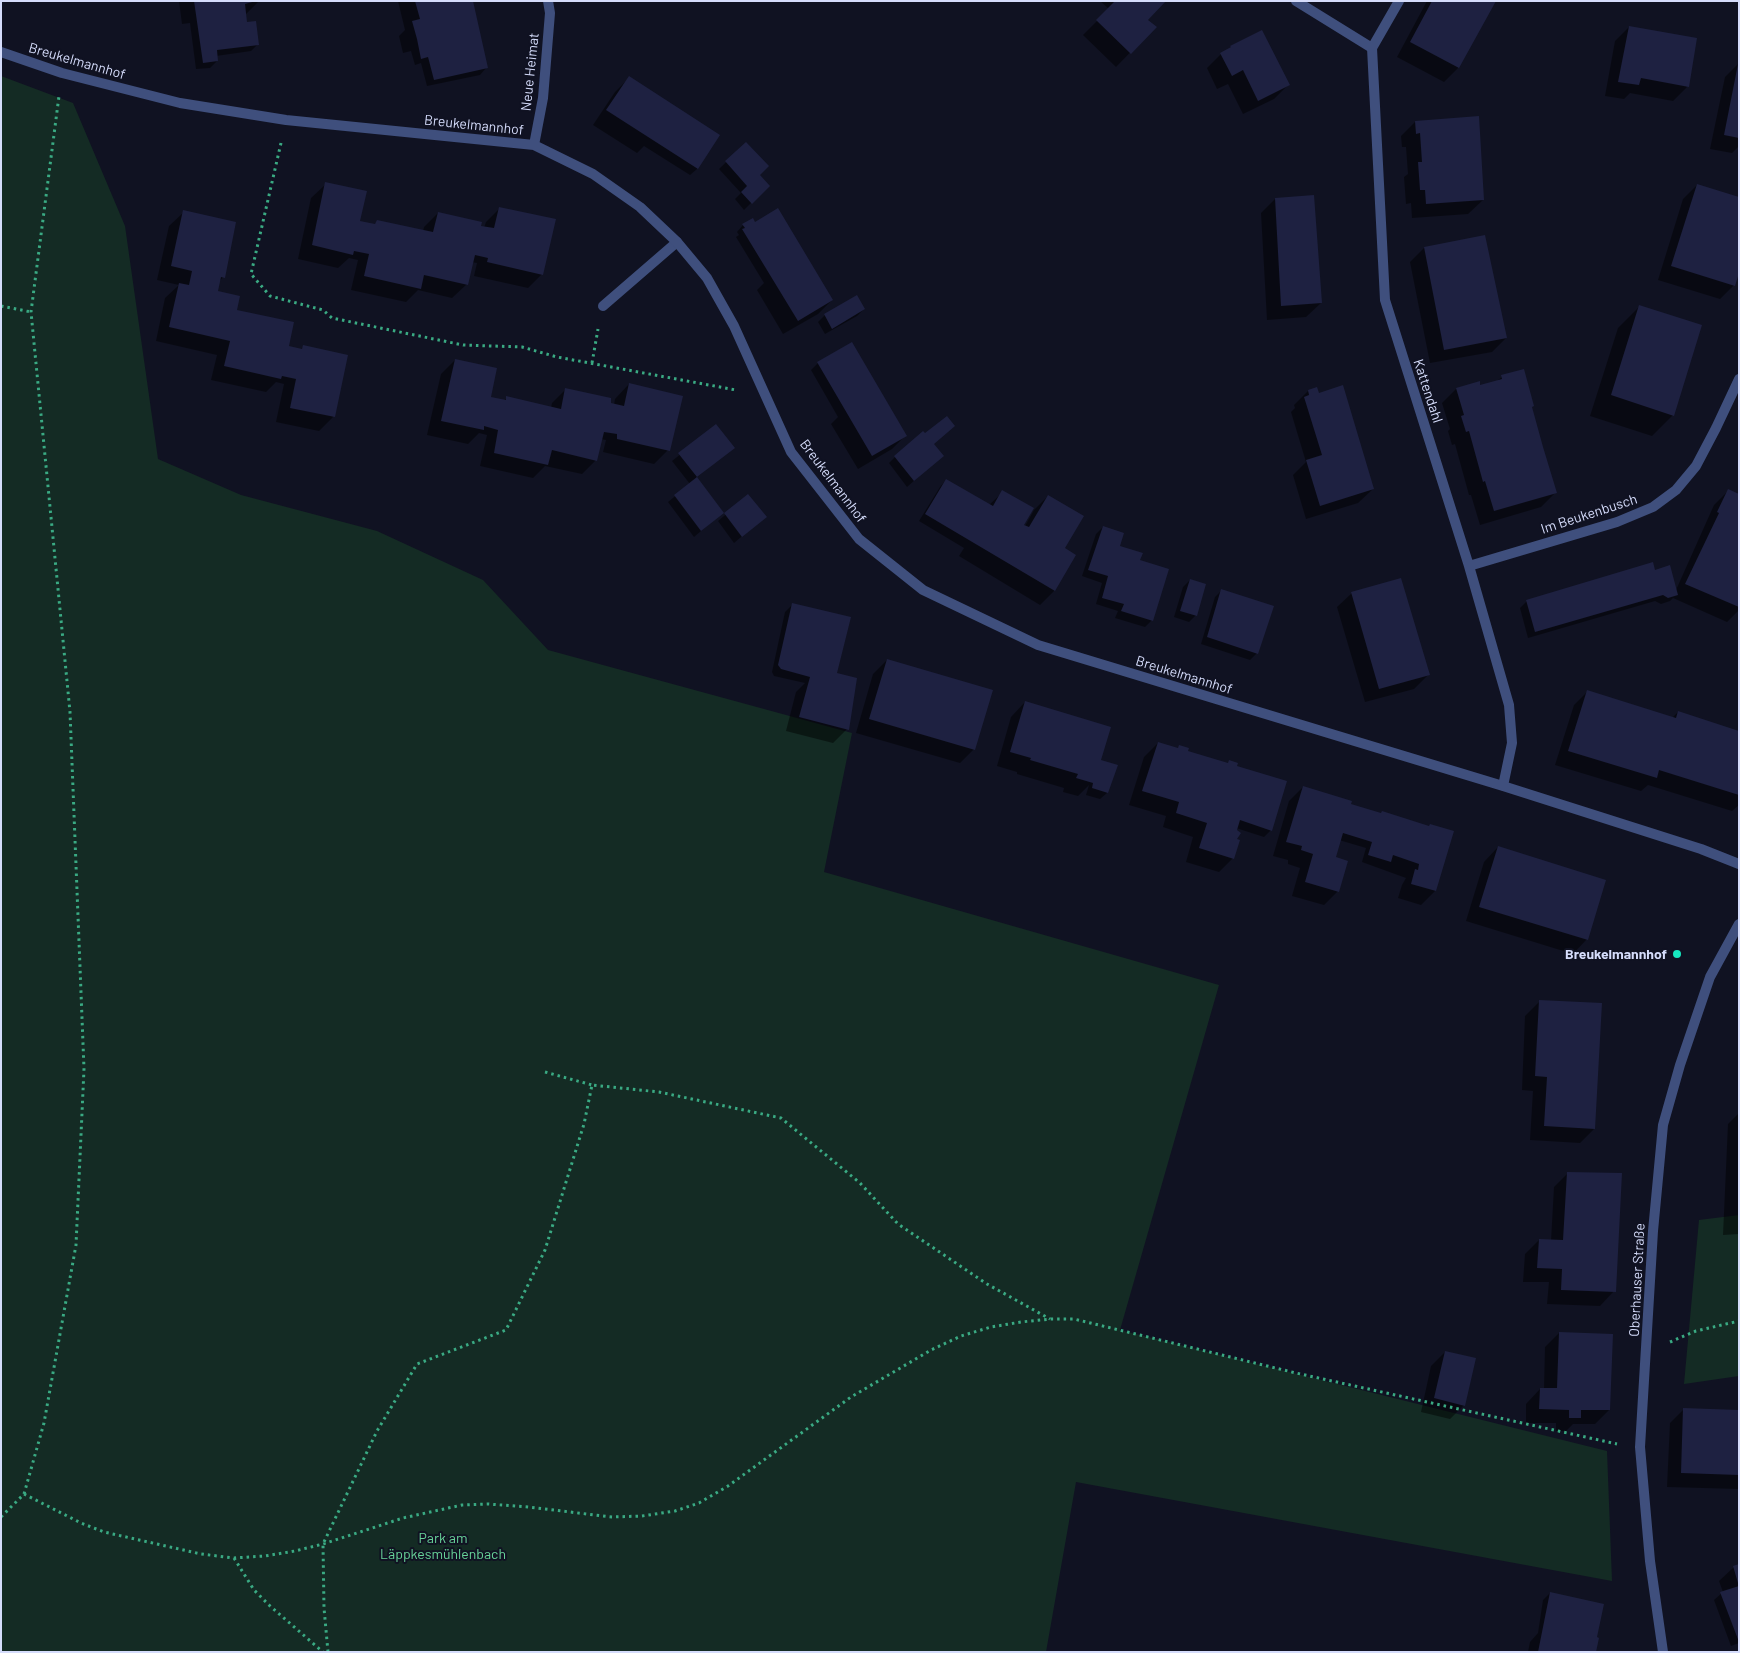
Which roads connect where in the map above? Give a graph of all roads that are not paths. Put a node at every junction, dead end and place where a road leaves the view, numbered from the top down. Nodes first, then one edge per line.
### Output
1 (548, 1) edge
2 (1296, 1) edge
3 (1399, 1) edge
4 (1372, 48) junction
5 (1, 52) edge
6 (534, 145) junction
7 (677, 242) junction
8 (603, 306) road end
9 (1739, 379) edge
10 (1469, 566) junction
11 (1503, 786) junction
12 (1739, 864) edge
13 (1739, 924) edge
14 (1663, 1652) edge

1 - 6 street, Neue Heimat
2 - 4 street
3 - 4 street
4 - 10 street, Kattendahl
5 - 6 street, Breukelmannhof
6 - 7 street, Breukelmannhof
7 - 8 street
7 - 11 street, Breukelmannhof
9 - 10 street, Im Beukenbusch
10 - 11 street, Kattendahl
11 - 12 street, Breukelmannhof
13 - 14 street, Oberhauser Straße

